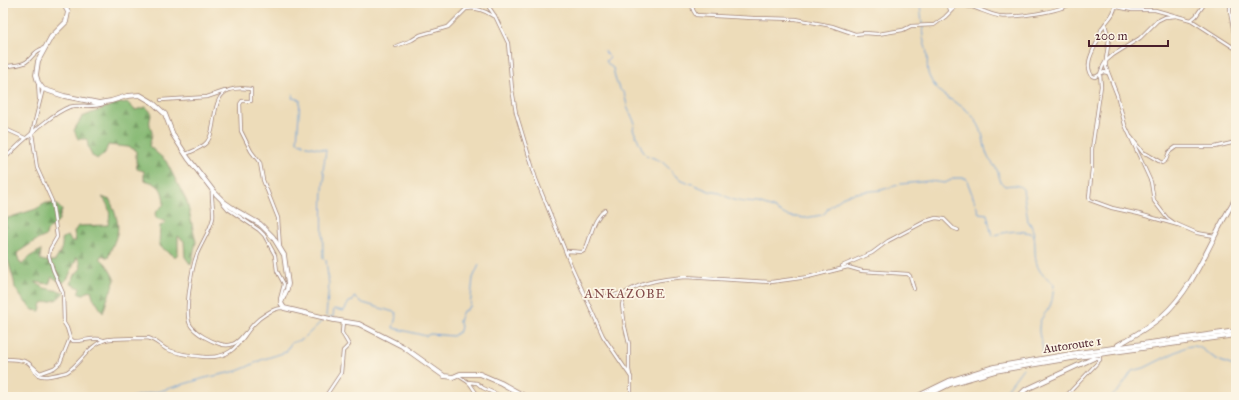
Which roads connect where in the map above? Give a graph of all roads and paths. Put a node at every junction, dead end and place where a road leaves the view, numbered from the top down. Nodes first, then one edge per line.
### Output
1 (63, 3) edge
2 (486, 3) edge
3 (692, 3) edge
4 (948, 3) edge
5 (1072, 3) edge
6 (1205, 3) edge
7 (1230, 3) edge
8 (1114, 4) edge
9 (950, 11) junction
10 (495, 16) junction
11 (1177, 16) junction
12 (1191, 20) junction
13 (1105, 24) junction
14 (1236, 44) edge
15 (396, 46) dead end
16 (44, 48) junction
17 (1236, 49) edge
18 (1106, 61) junction
19 (3, 67) edge
20 (1108, 73) junction
21 (1100, 74) junction
22 (38, 82) junction
23 (43, 89) junction
24 (226, 91) junction
25 (161, 100) dead end
26 (111, 101) junction
27 (40, 102) junction
28 (3, 128) edge
29 (32, 133) junction
30 (1129, 135) junction
31 (25, 138) junction
32 (1236, 142) edge
33 (186, 154) junction
34 (3, 160) edge
35 (212, 190) junction
36 (220, 198) junction
37 (1236, 198) edge
38 (605, 210) dead end
39 (1178, 225) junction
40 (958, 230) dead end
41 (1215, 236) junction
42 (280, 248) junction
43 (566, 253) junction
44 (840, 268) junction
45 (914, 289) dead end
46 (625, 293) junction
47 (586, 297) junction
48 (281, 303) junction
49 (284, 308) junction
50 (343, 321) junction
51 (248, 330) junction
52 (1236, 331) edge
53 (1236, 335) edge
54 (70, 338) junction
55 (103, 340) junction
56 (1118, 345) dead end
57 (1094, 358) joint
58 (3, 359) edge
59 (31, 365) junction
60 (456, 375) junction
61 (631, 377) junction
62 (468, 382) junction
63 (500, 396) junction
64 (324, 397) edge
65 (484, 397) edge
66 (503, 397) edge
67 (524, 397) edge
68 (631, 397) edge
69 (916, 397) edge
70 (924, 397) edge
71 (1018, 397) edge
72 (1065, 397) edge

1 - 16 street
2 - 10 street
3 - 9 street
4 - 9 street
5 - 9 street
6 - 12 street
7 - 14 street
8 - 11 street
8 - 13 street
10 - 15 street
10 - 43 street
11 - 12 street
11 - 18 street
12 - 17 street
13 - 18 street
13 - 21 street
16 - 19 street
16 - 22 street
18 - 20 street
18 - 21 street
20 - 21 street
20 - 30 street
21 - 39 street
22 - 23 street
22 - 27 street
23 - 26 street
23 - 27 street
24 - 25 street
24 - 33 street
24 - 42 street
26 - 29 street
26 - 33 street
27 - 29 street
28 - 31 street
29 - 31 street
29 - 54 street
30 - 32 street
30 - 39 street
31 - 34 street
33 - 35 street
35 - 36 street
35 - 51 street
36 - 42 street
36 - 48 street
37 - 41 street
38 - 43 street
39 - 41 street
40 - 44 street
41 - 56 street
42 - 48 street
43 - 47 street
44 - 45 street
44 - 46 street
46 - 47 street
46 - 61 street
47 - 61 street
48 - 49 street
49 - 50 street
49 - 51 street
50 - 60 street
50 - 64 street
51 - 55 street
52 - 69 street, Autoroute 1
53 - 70 street, Autoroute 1
54 - 55 street
54 - 59 street
55 - 59 street
57 - 71 street
57 - 72 street
58 - 59 street
60 - 62 street
60 - 67 street
61 - 68 street
62 - 63 street
62 - 65 street
63 - 65 street
63 - 66 street

